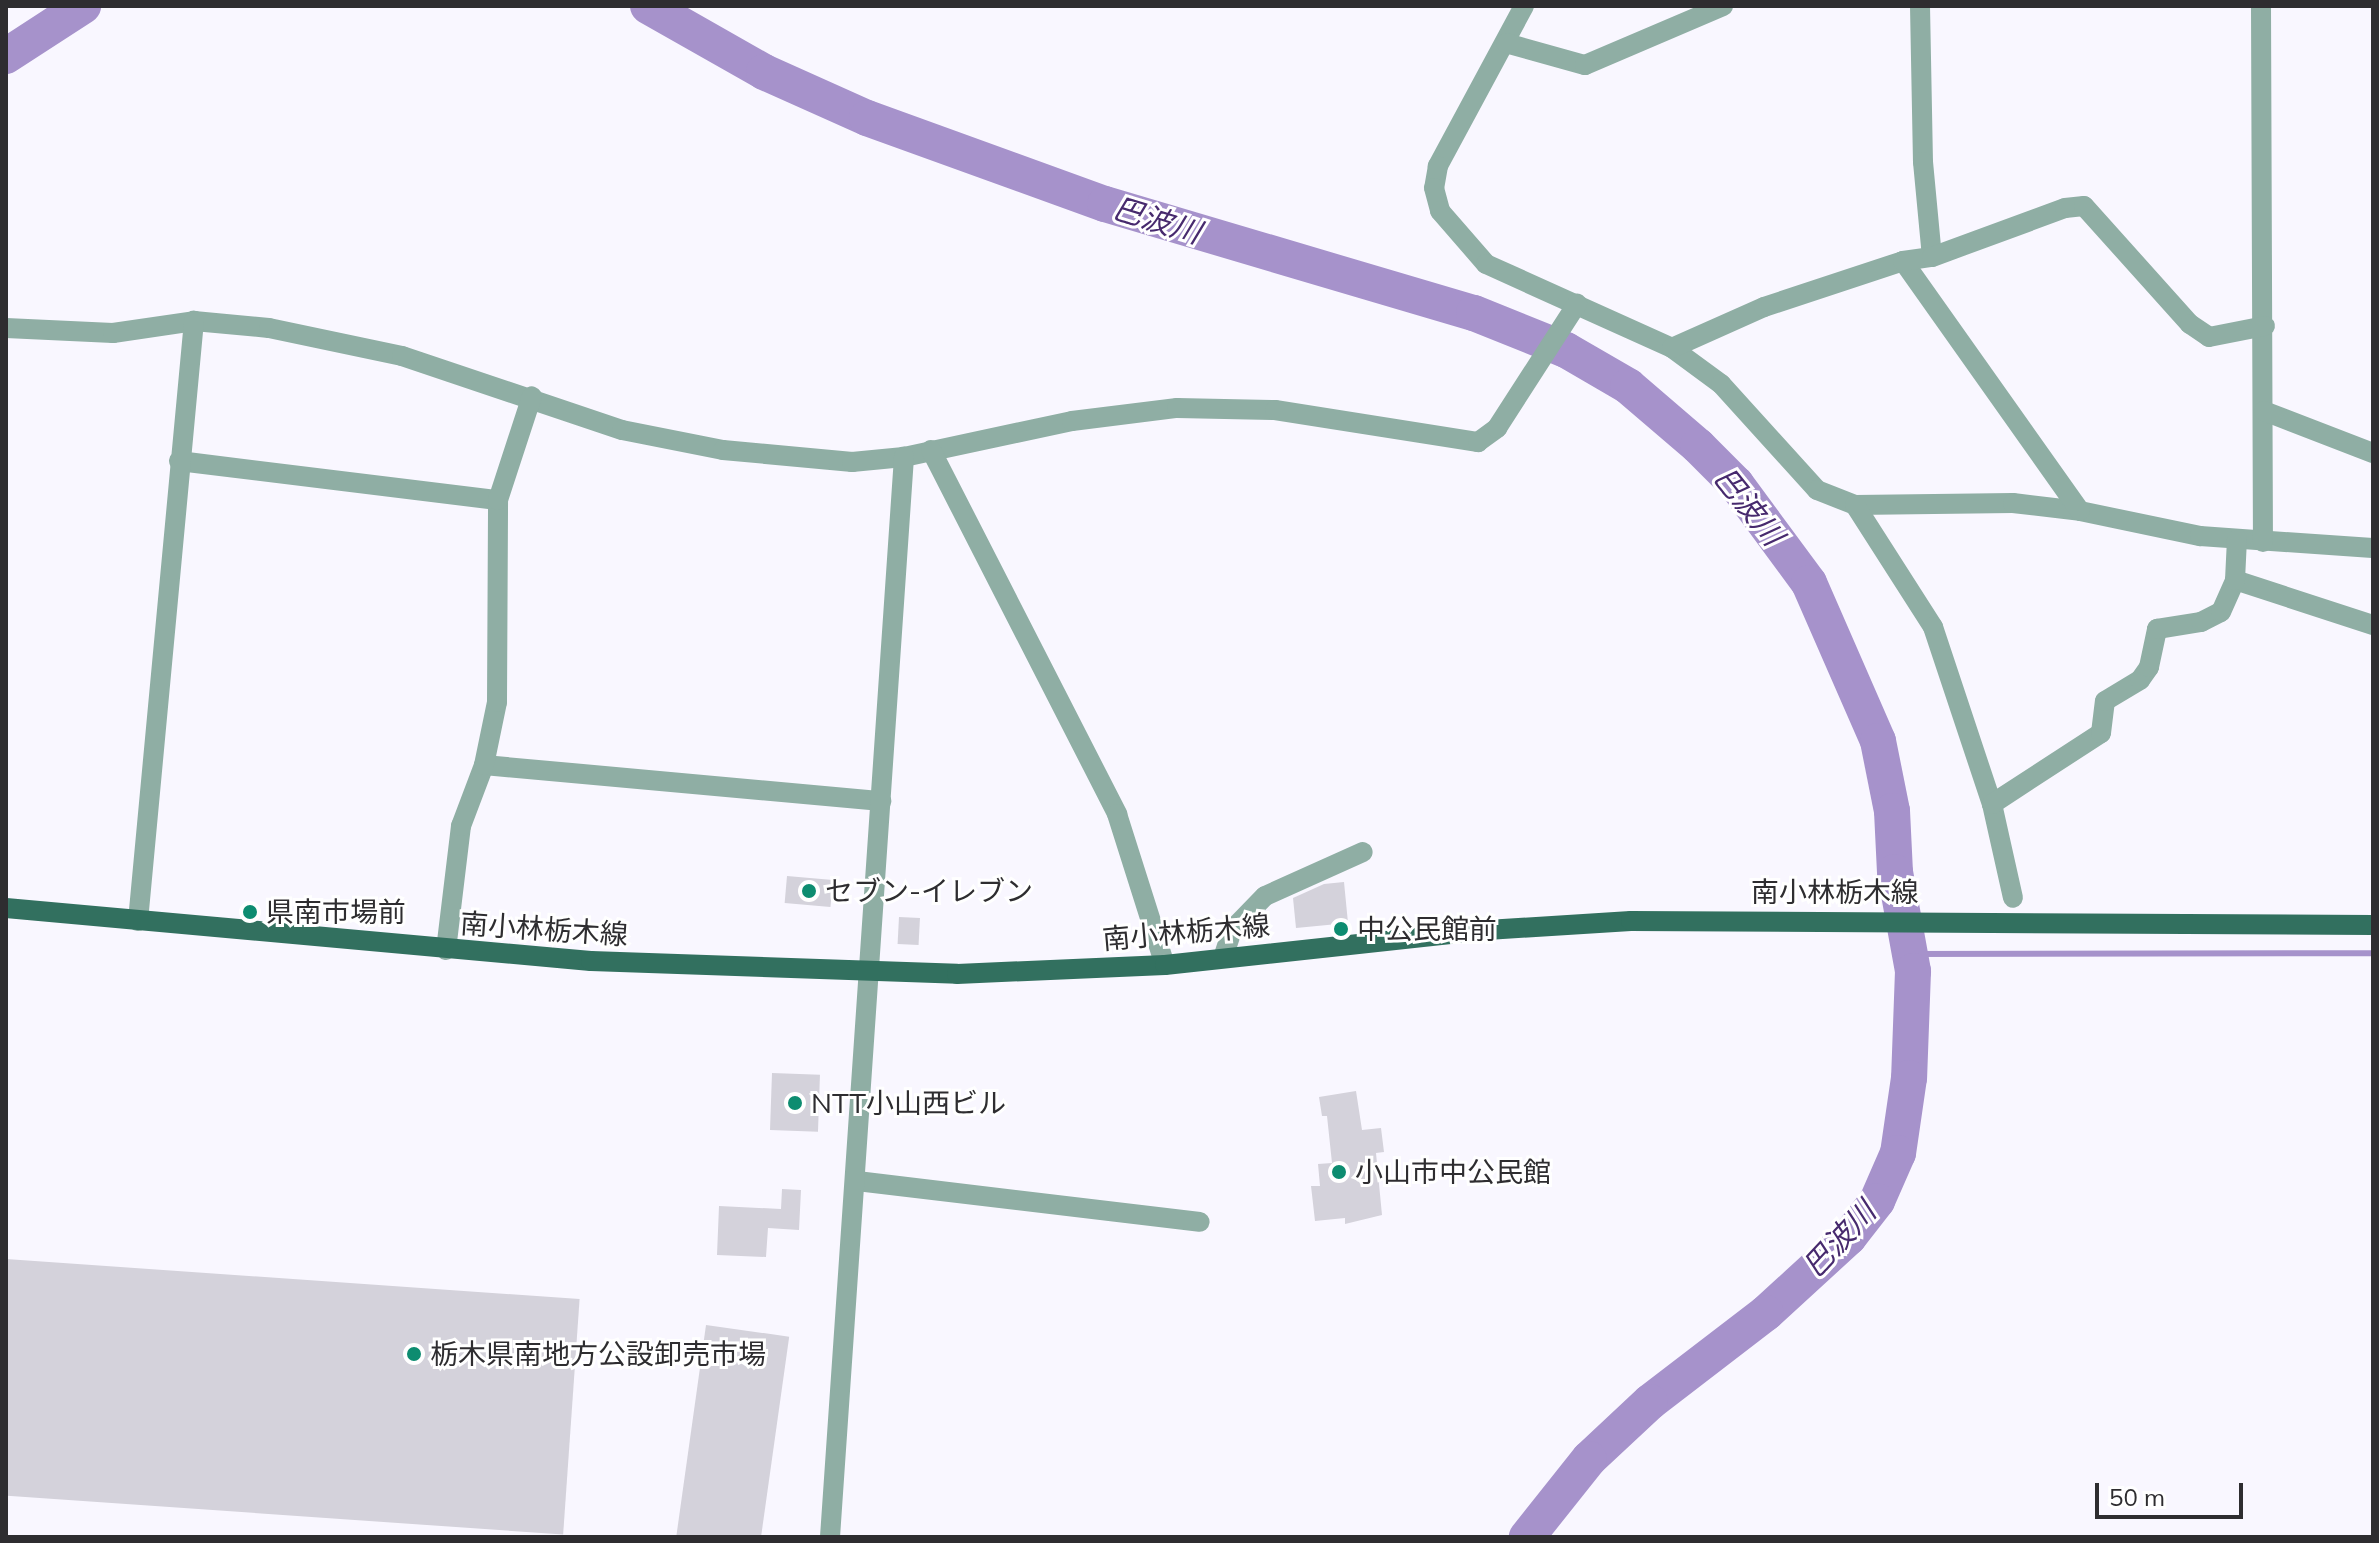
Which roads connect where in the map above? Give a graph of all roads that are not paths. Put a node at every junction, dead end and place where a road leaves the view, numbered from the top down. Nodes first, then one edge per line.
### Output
1 (1524, 6) edge
2 (1723, 6) edge
3 (1920, 6) edge
4 (2261, 6) edge
5 (1506, 43) junction
6 (1932, 257) junction
7 (1903, 261) junction
8 (1574, 308) junction
9 (194, 321) junction
10 (2265, 326) junction
11 (6, 328) edge
12 (1672, 348) junction
13 (532, 396) junction
14 (2264, 411) junction
15 (931, 450) junction
16 (2373, 453) edge
17 (904, 457) junction
18 (179, 461) junction
19 (498, 500) junction
20 (1855, 505) junction
21 (2080, 511) junction
22 (2237, 539) junction
23 (2263, 542) junction
24 (2373, 548) edge
25 (2235, 580) junction
26 (2373, 625) edge
27 (484, 765) junction
28 (881, 801) junction
29 (1992, 804) junction
30 (1363, 852) dead end
31 (2013, 898) dead end
32 (6, 908) edge
33 (138, 921) junction
34 (2373, 925) edge
35 (446, 950) junction
36 (1223, 958) junction
37 (1165, 965) junction
38 (872, 972) junction
39 (857, 1181) junction
40 (1200, 1222) dead end
41 (830, 1537) edge

1 - 5 street
2 - 5 street
3 - 6 street
4 - 10 street
5 - 8 street
6 - 7 street
6 - 10 street
7 - 12 street
7 - 21 street
8 - 12 street
8 - 15 street
9 - 11 street
9 - 13 street
9 - 18 street
10 - 14 street
12 - 20 street
13 - 17 street
13 - 19 street
14 - 16 street
14 - 23 street
15 - 17 street
15 - 37 street
17 - 28 street
18 - 19 street
18 - 33 street
19 - 27 street
20 - 21 street
20 - 29 street
21 - 22 street
22 - 23 street
22 - 25 street
23 - 24 street
25 - 26 street
25 - 29 street
27 - 28 street
27 - 35 street
28 - 38 street
29 - 31 street
30 - 36 street
32 - 33 main road, 南小林栃木線
33 - 35 main road, 南小林栃木線
34 - 36 main road, 南小林栃木線
35 - 38 main road, 南小林栃木線
36 - 37 main road, 南小林栃木線
37 - 38 main road, 南小林栃木線
38 - 39 street
39 - 40 street
39 - 41 street

